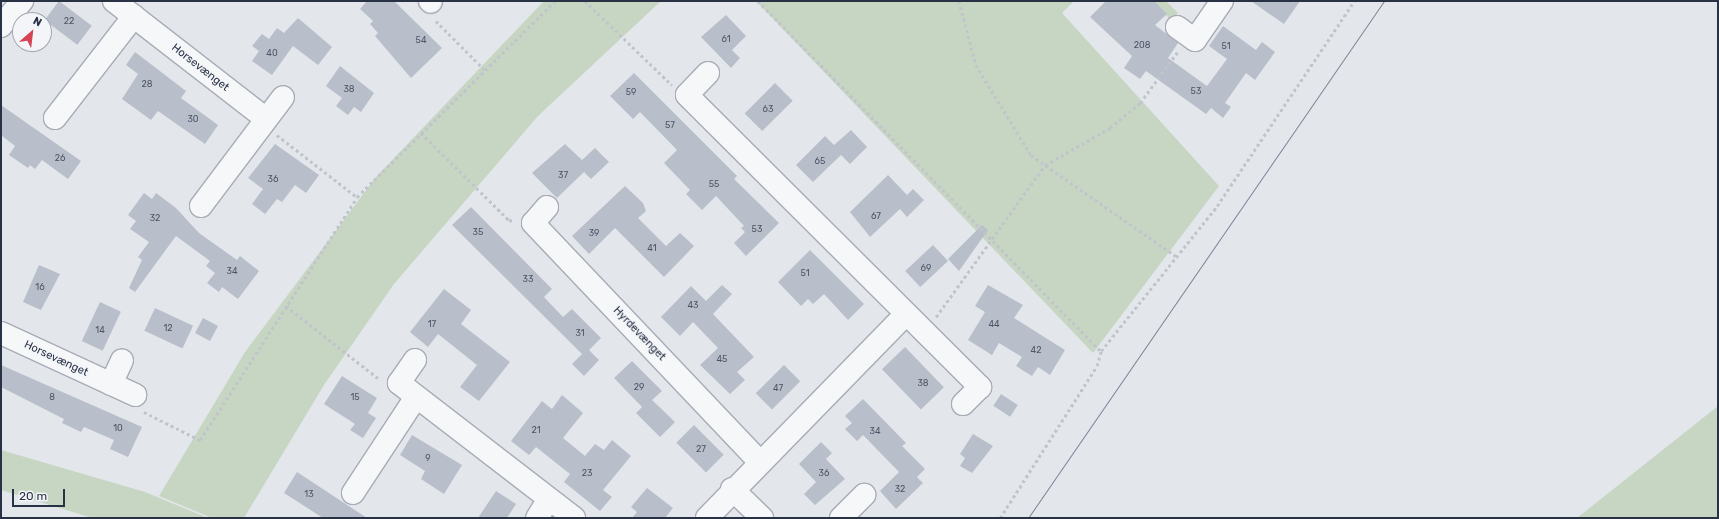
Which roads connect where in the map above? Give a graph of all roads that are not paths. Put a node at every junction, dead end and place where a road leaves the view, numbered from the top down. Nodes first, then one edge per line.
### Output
1 (22, 1) edge
2 (114, 1) edge
3 (1222, 1) edge
4 (134, 16) junction
5 (1, 26) edge
6 (1183, 32) road end
7 (708, 73) dead end
8 (283, 97) dead end
9 (54, 118) dead end
10 (266, 119) junction
11 (201, 206) dead end
12 (540, 215) road end
13 (906, 314) junction
14 (1, 333) edge
15 (122, 360) dead end
16 (415, 360) dead end
17 (111, 384) junction
18 (135, 395) dead end
19 (416, 397) junction
20 (963, 404) dead end
21 (759, 461) junction
22 (732, 489) junction
23 (353, 493) dead end
24 (864, 495) dead end
25 (549, 499) junction
26 (537, 518) edge
27 (574, 518) edge
28 (707, 518) edge
29 (762, 518) edge
30 (841, 518) edge

1 - 5 street
2 - 4 street, Horsevænget
3 - 6 street
4 - 9 street
4 - 10 street, Horsevænget
7 - 13 street
8 - 10 street
10 - 11 street
12 - 21 street, Hyrdevænget
13 - 20 street
13 - 21 street
14 - 17 street, Horsevænget
15 - 17 street
16 - 19 street
17 - 18 street, Horsevænget
19 - 23 street
19 - 25 street
21 - 22 street
22 - 28 street
22 - 29 street
24 - 30 street
25 - 26 street
25 - 27 street

